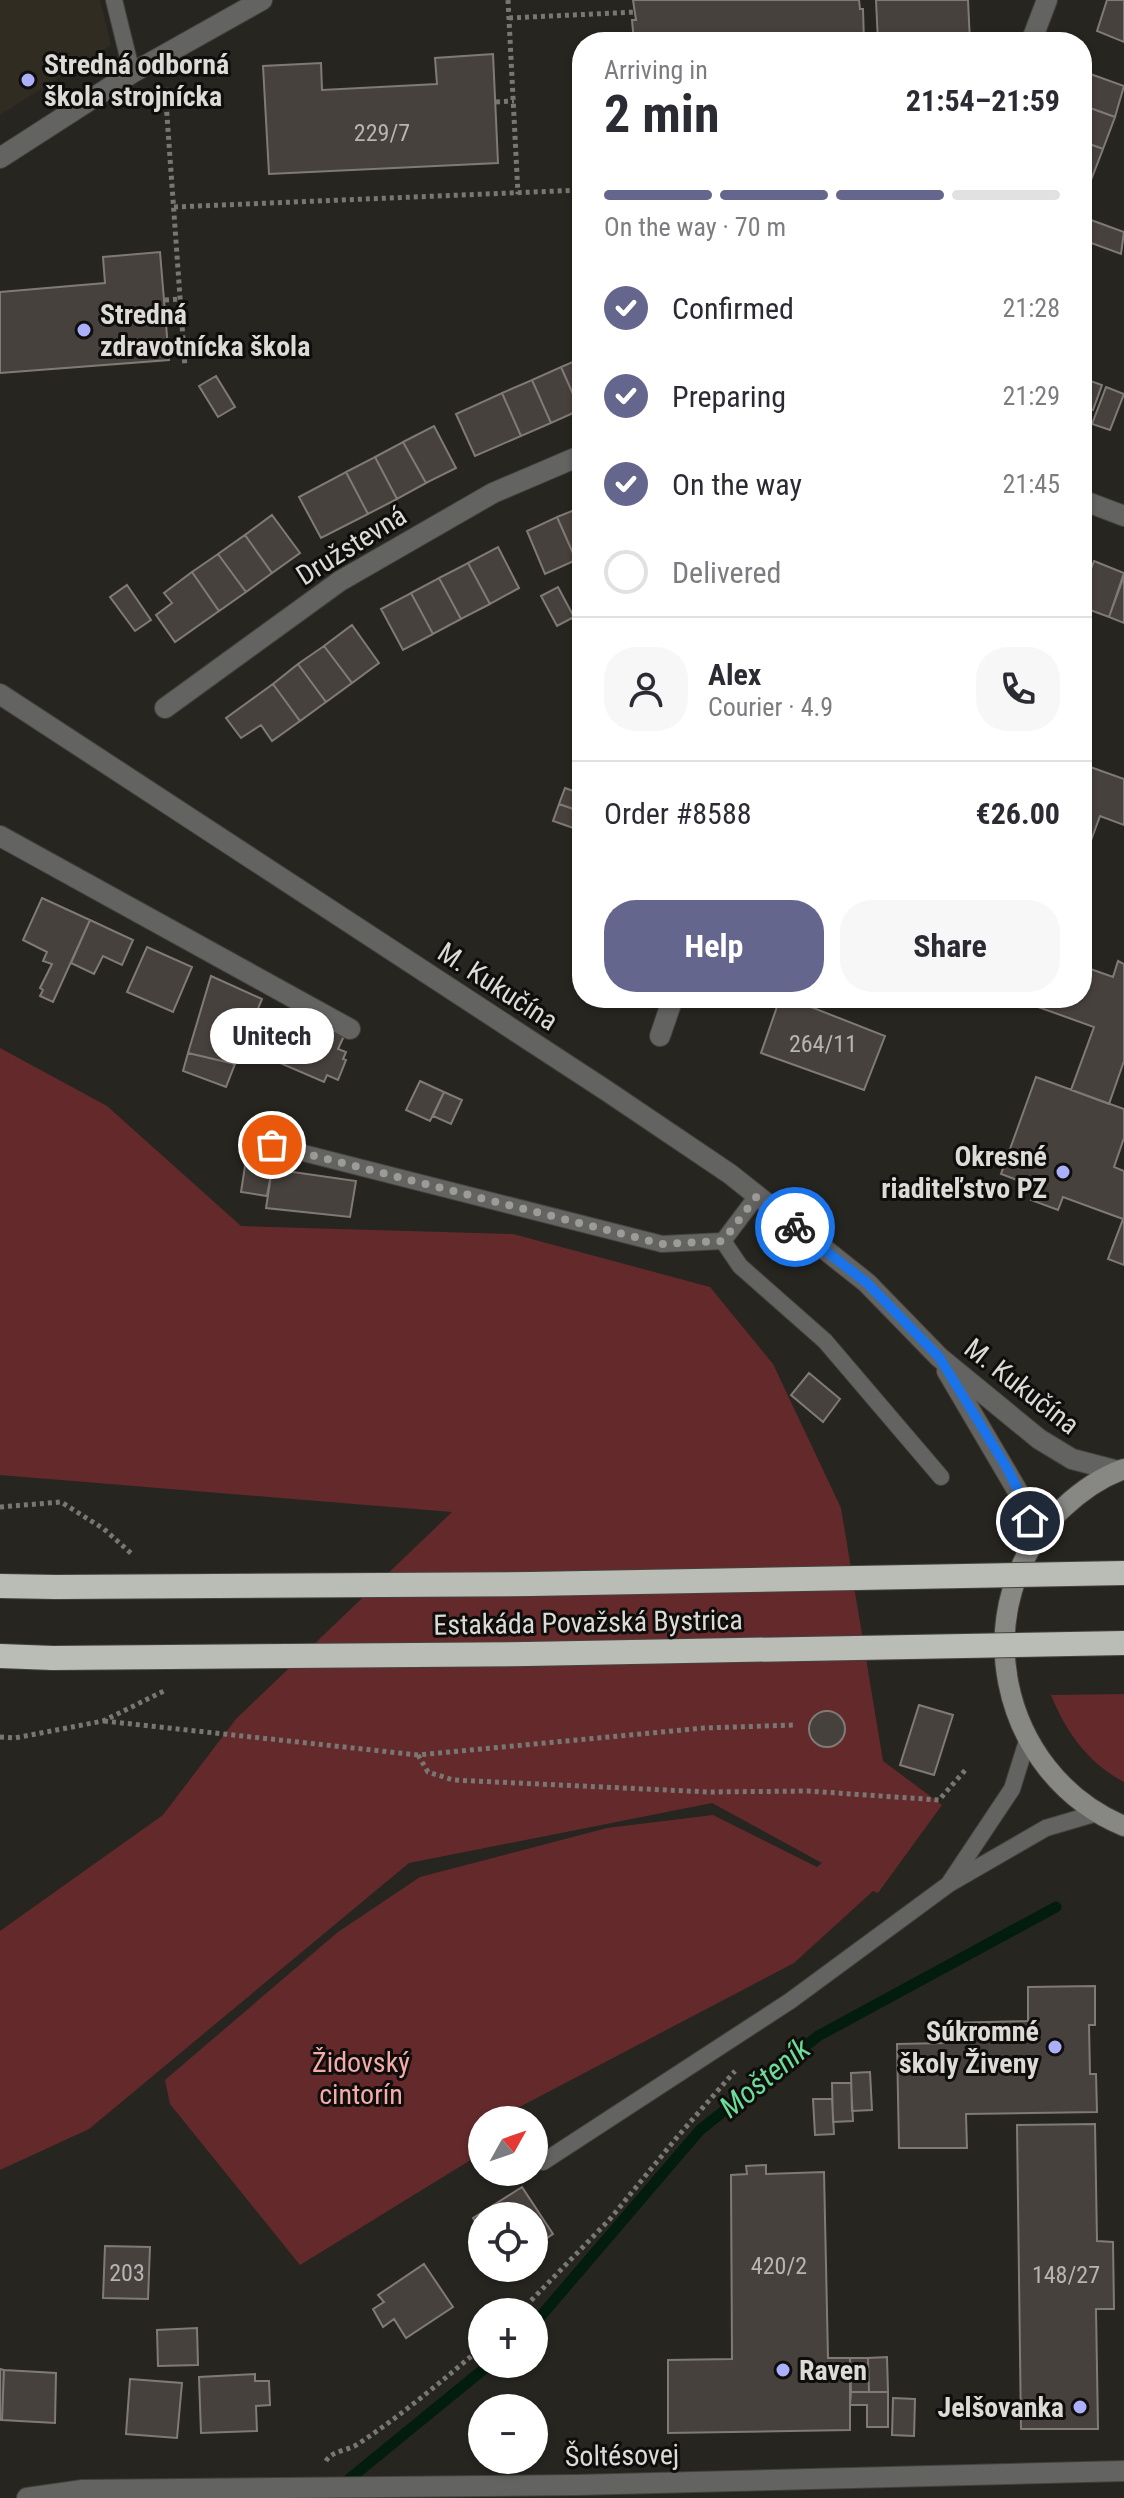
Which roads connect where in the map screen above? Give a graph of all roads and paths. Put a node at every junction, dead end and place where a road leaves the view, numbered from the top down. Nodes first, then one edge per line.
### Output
1 (114, 0) edge
2 (262, 0) edge
3 (508, 0) edge
4 (1047, 0) edge
5 (636, 12) dead end
6 (509, 18) junction
7 (1035, 32) edge
8 (132, 73) junction
9 (165, 87) dead end
10 (514, 101) junction
11 (496, 102) dead end
12 (0, 158) edge
13 (572, 191) edge
14 (518, 194) junction
15 (174, 207) junction
16 (180, 299) junction
17 (165, 300) dead end
18 (185, 367) dead end
19 (572, 459) edge
20 (1092, 504) edge
21 (1124, 516) edge
22 (0, 694) edge
23 (165, 708) dead end
24 (0, 836) edge
25 (670, 1008) edge
26 (350, 1029) dead end
27 (660, 1036) dead end
28 (272, 1145) dead end
29 (757, 1196) junction
30 (723, 1241) junction
31 (939, 1357) junction
32 (1121, 1470) edge
33 (941, 1477) dead end
34 (1035, 1540) junction
35 (1124, 1573) edge
36 (0, 1586) edge
37 (1124, 1643) edge
38 (0, 1656) edge
39 (795, 1725) dead end
40 (0, 1737) edge
41 (1027, 1741) junction
42 (418, 1755) junction
43 (967, 1768) dead end
44 (1097, 1813) junction
45 (1124, 1826) edge
46 (949, 1884) junction
47 (744, 2060) dead end
48 (548, 2159) edge
49 (534, 2298) edge
50 (468, 2359) edge
51 (321, 2468) dead end
52 (1124, 2471) edge
53 (574, 2491) edge
54 (27, 2498) edge

1 - 8 lane
2 - 8 street
3 - 6 path
4 - 7 street
5 - 6 path
6 - 10 path
8 - 12 street
9 - 15 path
10 - 11 path
10 - 14 path
13 - 14 path
14 - 15 path
15 - 16 path
16 - 17 path
16 - 18 path
19 - 23 street, Družstevná
20 - 21 street
22 - 29 street, M. Kukučína
24 - 26 street
25 - 27 street
28 - 30 lane
29 - 30 lane
29 - 31 street, M. Kukučína
30 - 33 lane
31 - 32 street, M. Kukučína
31 - 34 street, M. Kukučína
32 - 34 main road
34 - 41 main road
35 - 36 highway, Estakáda Považská Bystrica, bridge
37 - 38 highway, Estakáda Považská Bystrica, bridge
39 - 42 path
40 - 42 path
41 - 44 main road
41 - 46 lane
42 - 43 path
44 - 45 main road
44 - 46 lane
46 - 48 lane
47 - 49 path
50 - 51 path
52 - 53 street, Šoltésovej
53 - 54 street, Šoltésovej

